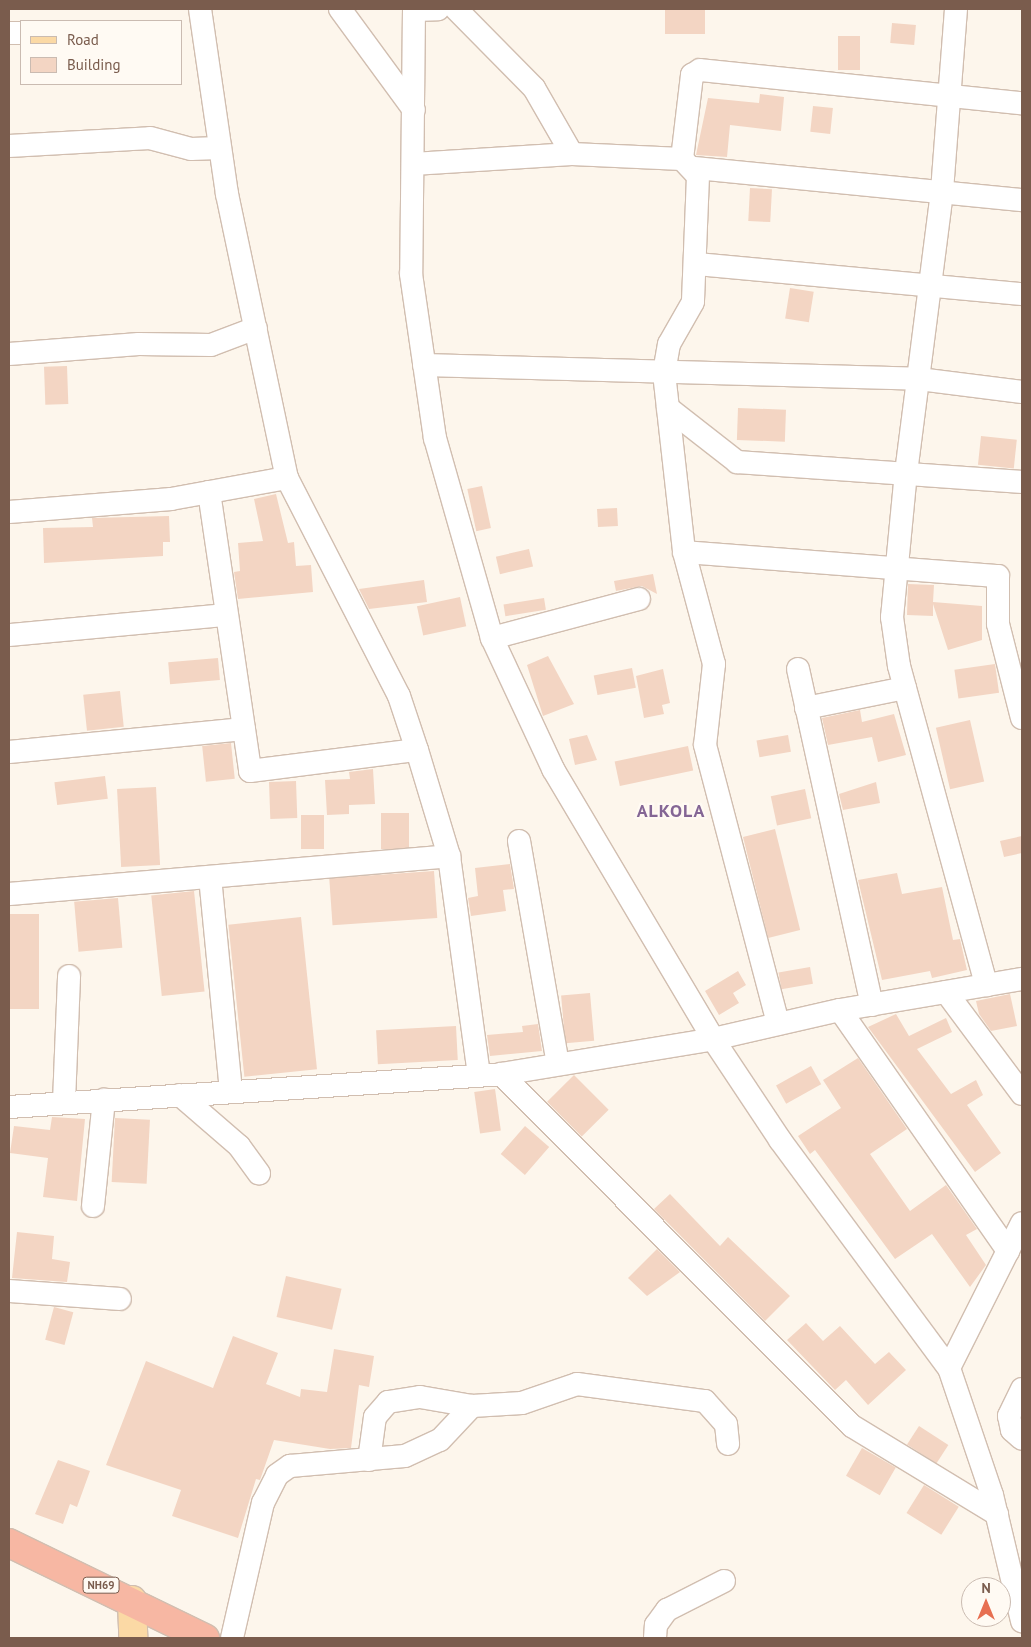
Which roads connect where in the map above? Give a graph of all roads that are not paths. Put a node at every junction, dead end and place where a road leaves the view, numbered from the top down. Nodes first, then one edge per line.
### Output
1 (340, 9) edge
2 (414, 9) edge
3 (438, 9) edge
4 (456, 9) edge
5 (956, 9) edge
6 (193, 19) edge
7 (950, 97) junction
8 (1022, 103) edge
9 (414, 110) junction
10 (9, 146) edge
11 (219, 148) junction
12 (572, 154) junction
13 (413, 164) junction
14 (688, 164) junction
15 (942, 192) junction
16 (1022, 200) edge
17 (697, 264) junction
18 (931, 286) junction
19 (1022, 294) edge
20 (256, 328) junction
21 (9, 354) edge
22 (424, 365) junction
23 (664, 373) junction
24 (919, 379) junction
25 (1022, 392) edge
26 (668, 408) junction
27 (906, 472) junction
28 (287, 478) junction
29 (1022, 482) edge
30 (209, 492) junction
31 (9, 512) edge
32 (684, 552) junction
33 (896, 566) junction
34 (639, 599) dead end
35 (226, 615) junction
36 (9, 635) edge
37 (492, 638) junction
38 (798, 669) dead end
39 (905, 688) junction
40 (806, 708) junction
41 (1022, 718) edge
42 (244, 729) junction
43 (417, 750) junction
44 (9, 752) edge
45 (519, 841) dead end
46 (449, 856) junction
47 (210, 877) junction
48 (9, 894) edge
49 (69, 976) dead end
50 (1022, 979) edge
51 (986, 985) junction
52 (946, 992) junction
53 (872, 1005) junction
54 (840, 1010) junction
55 (778, 1024) junction
56 (713, 1039) junction
57 (558, 1064) junction
58 (490, 1074) junction
59 (231, 1091) junction
60 (1022, 1094) edge
61 (180, 1095) junction
62 (104, 1100) junction
63 (64, 1102) junction
64 (9, 1107) edge
65 (259, 1174) dead end
66 (93, 1206) dead end
67 (1022, 1223) edge
68 (1008, 1251) junction
69 (9, 1291) edge
70 (120, 1299) dead end
71 (950, 1368) junction
72 (1022, 1389) edge
73 (472, 1406) junction
74 (1022, 1439) edge
75 (728, 1444) dead end
76 (369, 1460) junction
77 (997, 1514) junction
78 (9, 1542) edge
79 (724, 1581) dead end
80 (132, 1600) junction
81 (1022, 1621) edge
82 (196, 1637) edge
83 (133, 1638) edge
84 (232, 1638) edge
85 (655, 1638) edge

1 - 9 street
2 - 3 street
2 - 9 street
4 - 12 street
5 - 7 street
6 - 11 street
7 - 8 street
7 - 14 street
7 - 15 street
9 - 13 street
10 - 11 street
11 - 20 street
12 - 13 street
12 - 14 street
13 - 22 street
14 - 15 street
14 - 17 street
15 - 16 street
15 - 18 street
17 - 18 street
17 - 23 street
18 - 19 street
18 - 24 street
20 - 21 street
20 - 28 street
22 - 23 street
22 - 37 street
23 - 24 street
23 - 26 street
24 - 25 street
24 - 27 street
26 - 27 street
26 - 32 street
27 - 29 street
27 - 33 street
28 - 30 street
28 - 43 street
30 - 31 street
30 - 35 street
32 - 33 street
32 - 55 street
33 - 39 street
33 - 41 street
34 - 37 street
35 - 36 street
35 - 42 street
37 - 56 street
38 - 40 street
39 - 40 street
39 - 51 street
40 - 53 street
42 - 43 street
42 - 44 street
43 - 46 street
45 - 57 street
46 - 47 street
46 - 58 street
47 - 48 street
47 - 59 street
49 - 63 street
50 - 51 street
51 - 52 street
52 - 53 street
52 - 60 street
53 - 54 street
54 - 55 street
54 - 68 street
55 - 56 street
56 - 57 street
56 - 71 street
57 - 58 street
58 - 59 street
58 - 77 street
59 - 61 street
61 - 62 street
61 - 65 street
62 - 63 street
62 - 66 street
63 - 64 street
67 - 68 street
68 - 71 street
69 - 70 street
71 - 77 street
72 - 74 street
73 - 75 street
73 - 76 street
73 - 76 street
76 - 84 street
77 - 81 street
78 - 80 highway, NH69
79 - 85 street
80 - 82 highway, NH69
80 - 83 main road

